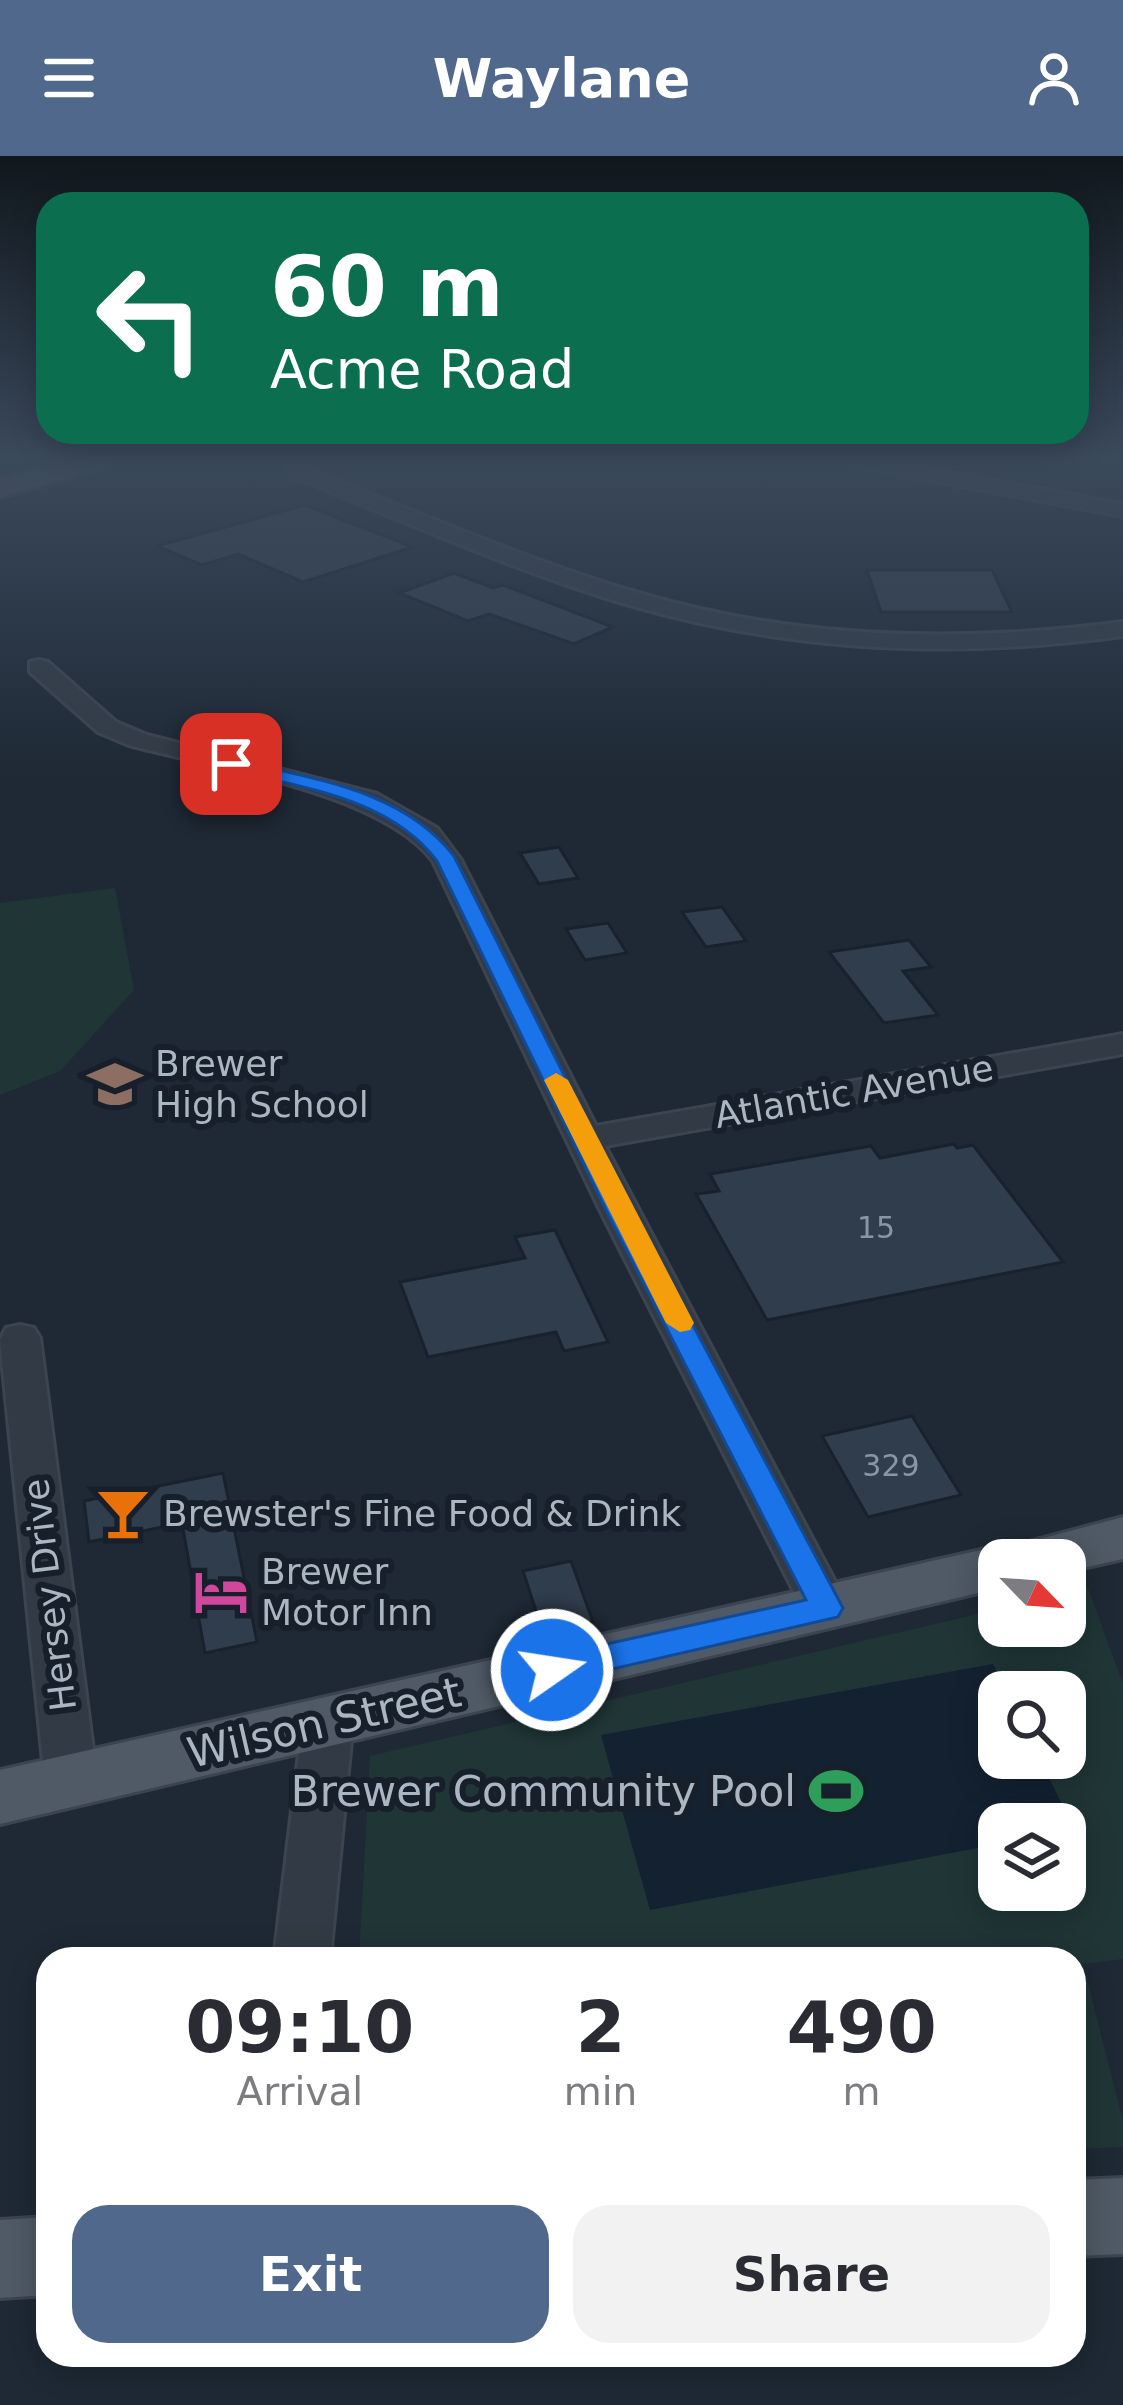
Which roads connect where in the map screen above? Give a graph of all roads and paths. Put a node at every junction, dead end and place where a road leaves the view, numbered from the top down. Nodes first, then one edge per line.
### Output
1 (540, 565) edge
2 (1123, 629) edge
3 (39, 668) dead end
4 (1123, 1044) edge
5 (585, 1139) junction
6 (20, 1338) dead end
7 (1123, 1538) edge
8 (1086, 1547) edge
9 (978, 1572) edge
10 (826, 1608) junction
11 (328, 1720) junction
12 (71, 1781) junction
13 (0, 1797) edge
14 (303, 1947) edge
15 (1123, 2216) edge
16 (1086, 2218) edge
17 (36, 2257) edge
18 (0, 2259) edge

1 - 2 street
3 - 5 street
4 - 5 street, Atlantic Avenue
5 - 10 street
6 - 12 street, Hersey Drive
7 - 8 main road
9 - 10 main road, Wilson Street
10 - 11 main road, Wilson Street
11 - 12 main road, Wilson Street
11 - 14 street
12 - 13 main road, Wilson Street
15 - 16 main road
17 - 18 main road

